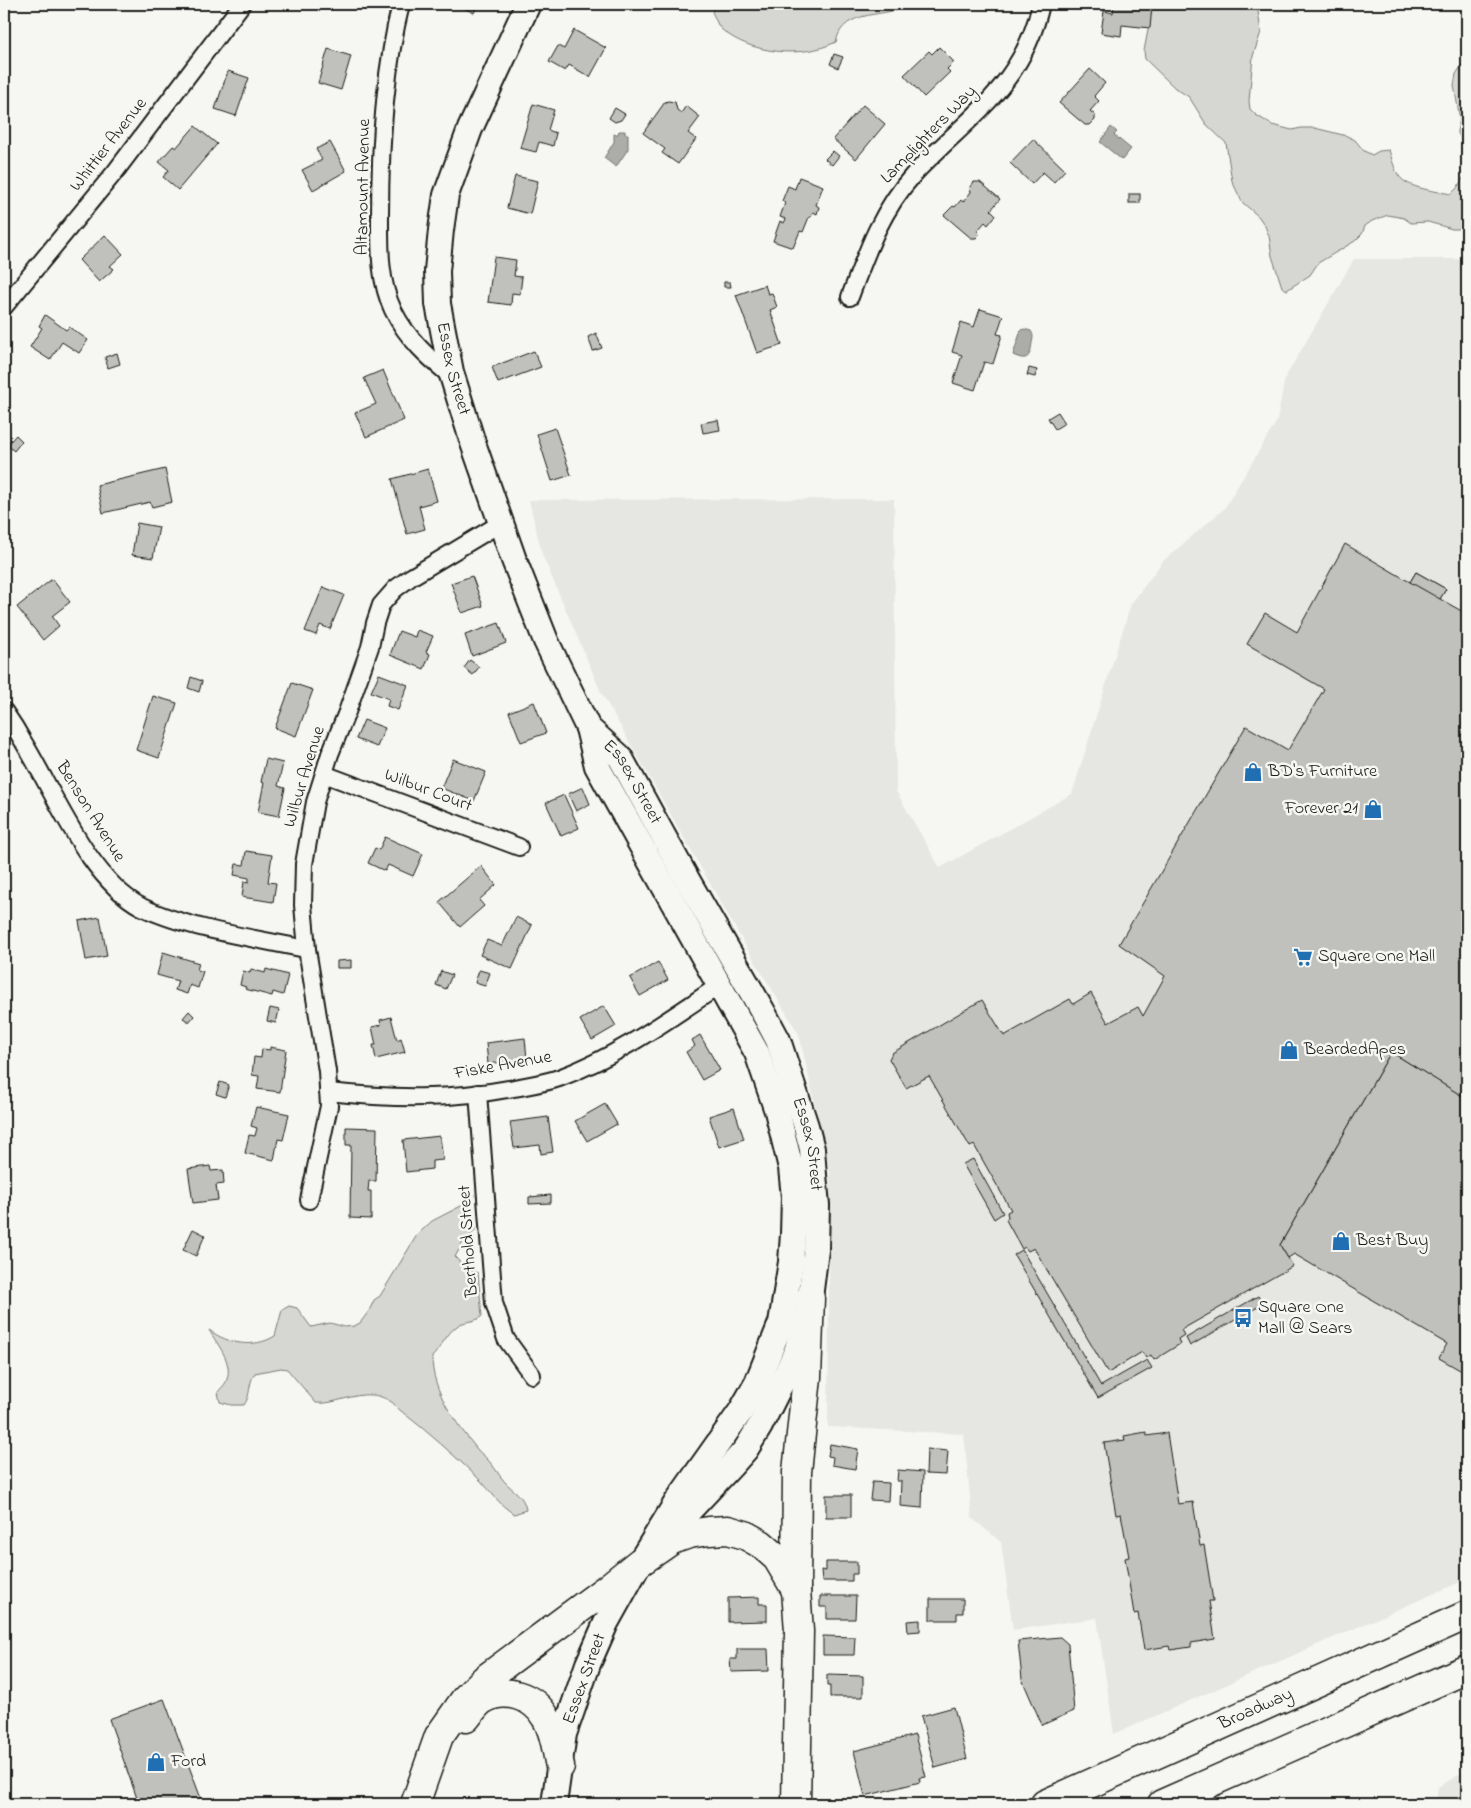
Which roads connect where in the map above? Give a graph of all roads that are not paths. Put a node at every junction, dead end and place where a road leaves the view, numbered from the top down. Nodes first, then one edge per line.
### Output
1 (242, 4) edge
2 (401, 4) edge
3 (528, 4) edge
4 (1041, 4) edge
5 (850, 297) dead end
6 (4, 308) edge
7 (453, 378) junction
8 (501, 523) junction
9 (4, 711) edge
10 (588, 728) junction
11 (324, 774) junction
12 (519, 847) dead end
13 (307, 949) junction
14 (720, 985) junction
15 (328, 1092) junction
16 (478, 1093) junction
17 (309, 1200) dead end
18 (810, 1298) junction
19 (532, 1376) dead end
20 (640, 1562) junction
21 (796, 1590) junction
22 (1467, 1615) edge
23 (1467, 1669) edge
24 (560, 1766) junction
25 (797, 1803) edge
26 (415, 1804) edge
27 (427, 1804) edge
28 (554, 1804) edge
29 (1045, 1804) edge
30 (1162, 1804) edge

1 - 6 street, Whittier Avenue
2 - 7 street, Altamount Avenue
3 - 7 main road, Essex Street
4 - 5 street, Lamplighters Way
7 - 8 main road, Essex Street
8 - 10 main road, Essex Street
8 - 11 street, Wilbur Avenue
9 - 13 street, Benson Avenue
10 - 14 main road, Essex Street
10 - 18 main road, Essex Street
11 - 12 street, Wilbur Court
11 - 13 street, Wilbur Avenue
13 - 15 street, Wilbur Avenue
14 - 16 street, Fiske Avenue
14 - 20 main road, Essex Street
15 - 16 street, Fiske Avenue
15 - 17 street, Wilbur Avenue
16 - 19 street, Berthold Street
18 - 20 main road, Essex Street
18 - 21 highway
20 - 21 highway
20 - 24 main road, Essex Street
20 - 26 highway
21 - 25 highway
22 - 29 highway, Broadway
23 - 30 highway
24 - 27 highway
24 - 28 main road, Essex Street

